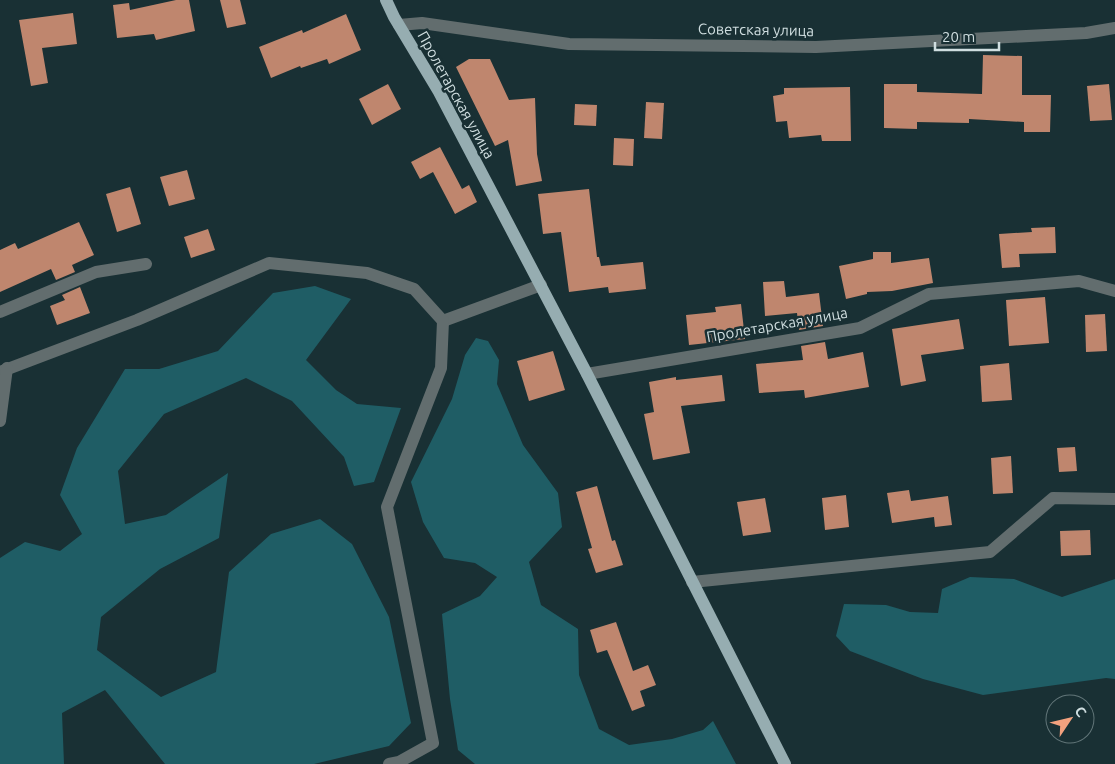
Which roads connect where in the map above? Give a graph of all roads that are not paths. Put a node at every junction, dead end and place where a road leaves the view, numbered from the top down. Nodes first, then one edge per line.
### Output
1 (378, 0) edge
2 (386, 0) edge
3 (396, 21) junction
4 (1115, 28) edge
5 (146, 264) dead end
6 (541, 285) junction
7 (1115, 291) edge
8 (0, 312) edge
9 (444, 321) junction
10 (4, 370) edge
11 (587, 374) junction
12 (0, 421) edge
13 (1115, 499) edge
14 (692, 582) junction
15 (389, 764) edge
16 (785, 764) edge

1 - 3 main road, Пролетарская улица
2 - 3 main road, Пролетарская улица
3 - 4 street, Советская улица
3 - 6 main road, Пролетарская улица
5 - 8 street
6 - 9 street
6 - 11 main road, Пролетарская улица
7 - 11 street, Пролетарская улица
9 - 10 street
9 - 15 street
10 - 12 street
11 - 14 main road, Пролетарская улица
13 - 14 street
14 - 16 main road, Пролетарская улица

